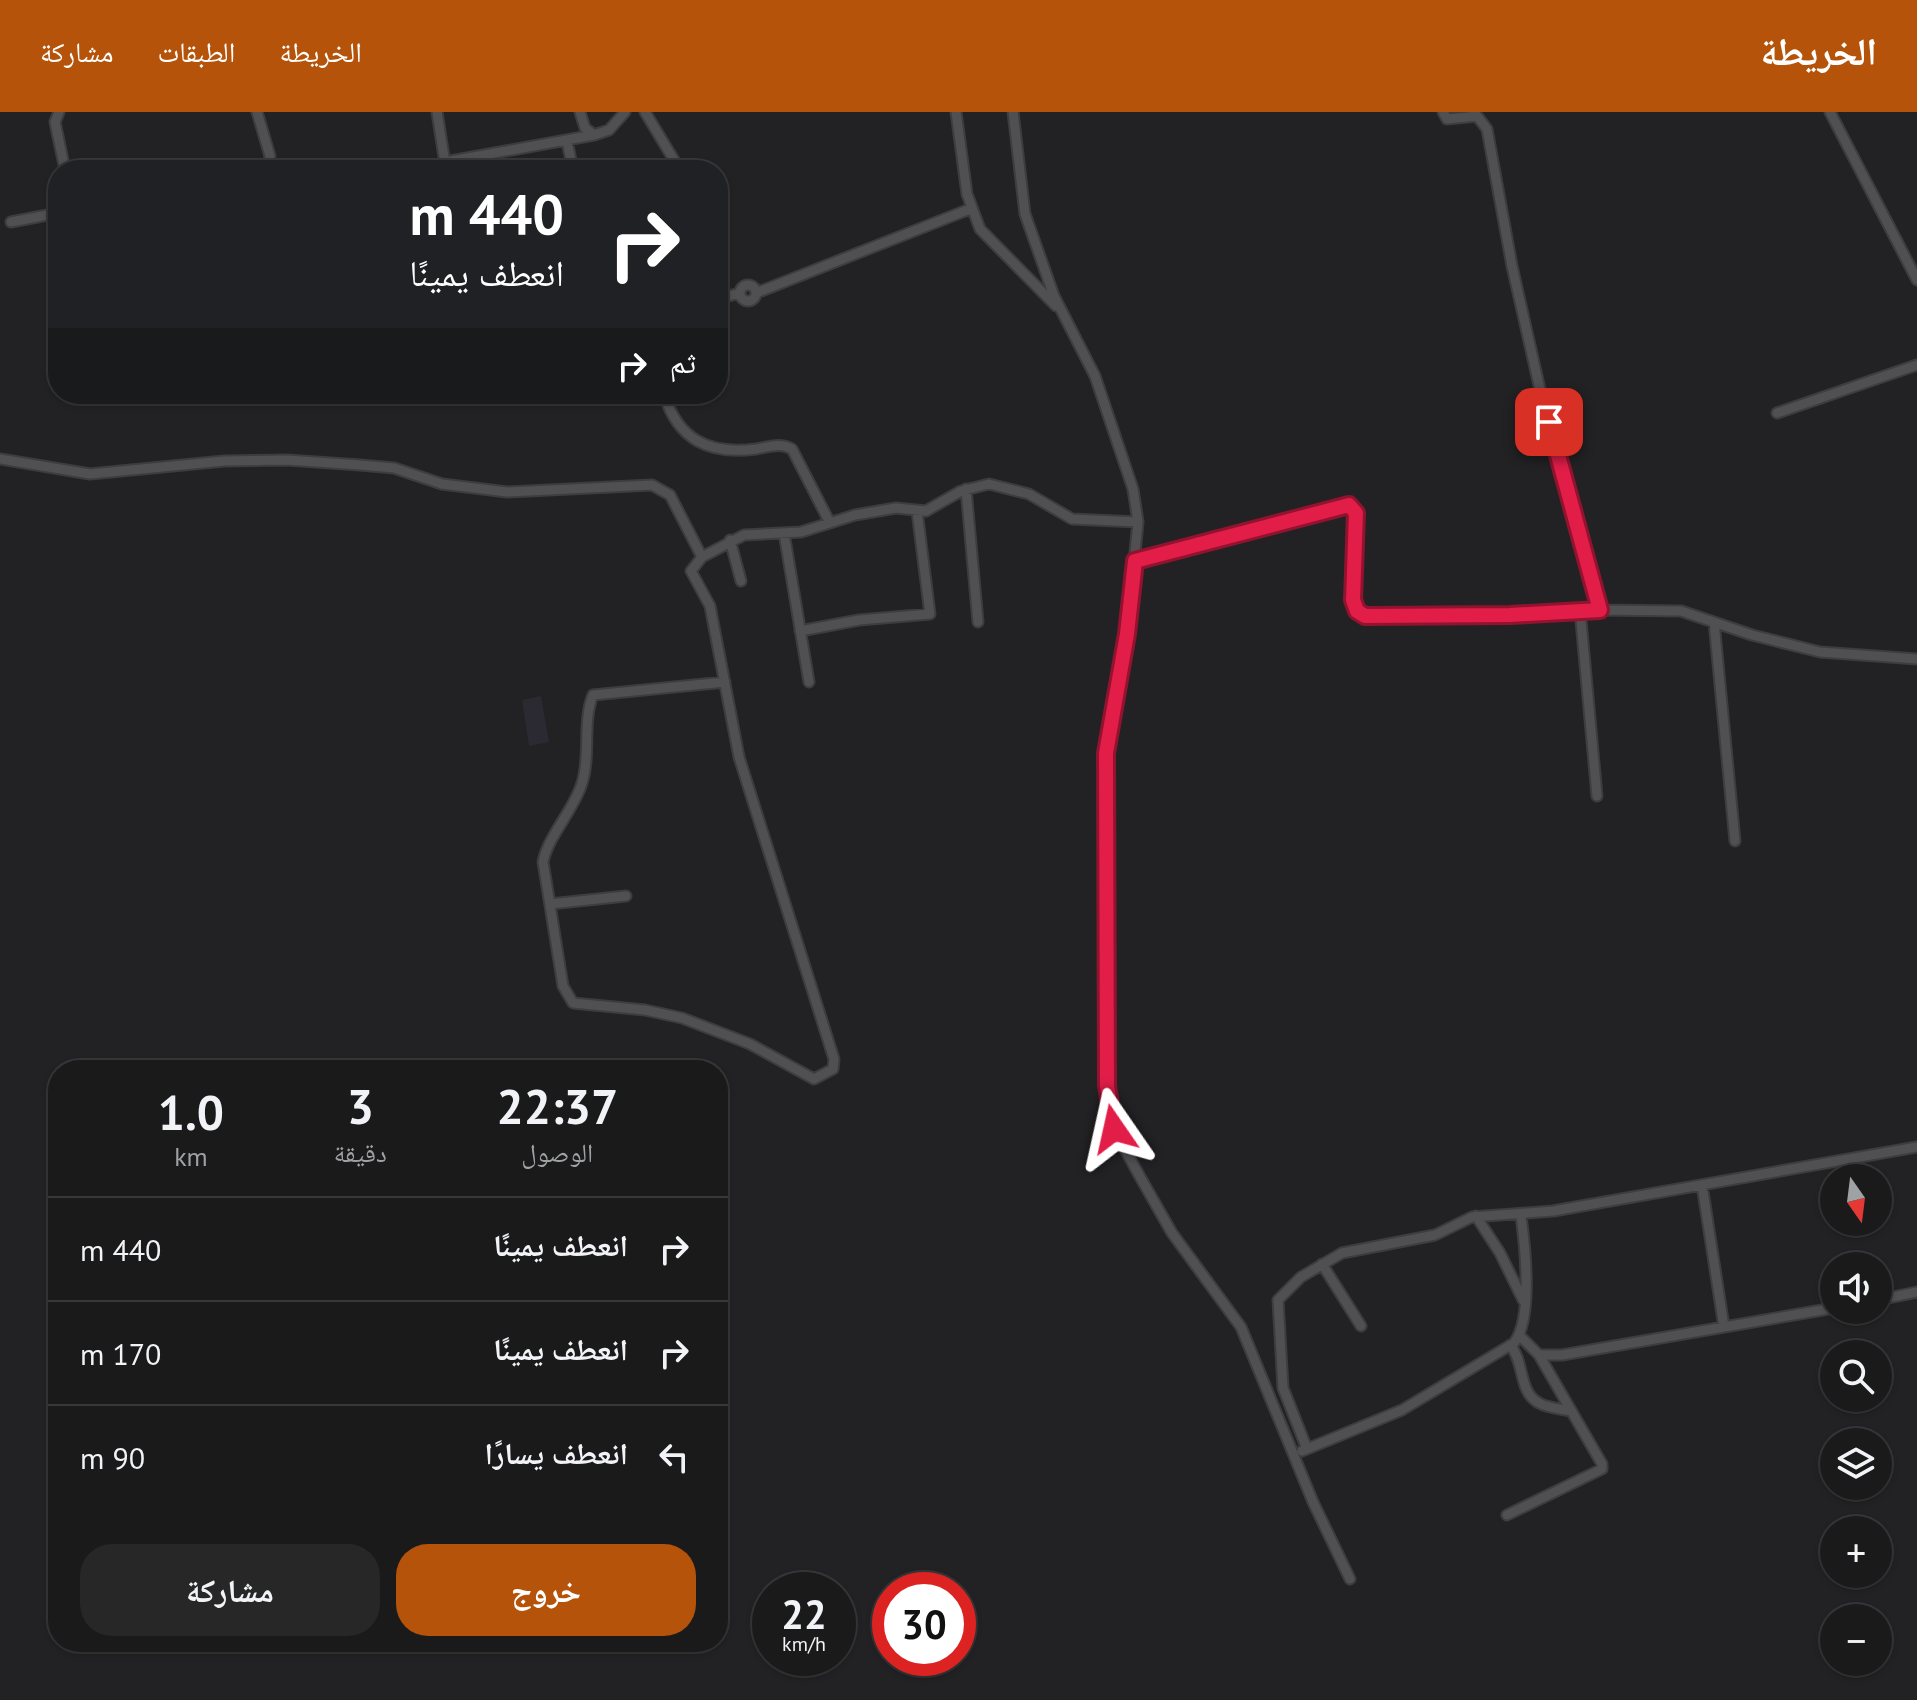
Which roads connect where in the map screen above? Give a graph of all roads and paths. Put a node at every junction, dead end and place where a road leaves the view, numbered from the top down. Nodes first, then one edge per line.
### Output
1 (59, 112) edge
2 (257, 112) edge
3 (437, 112) edge
4 (580, 112) edge
5 (625, 112) edge
6 (645, 112) edge
7 (956, 112) edge
8 (1013, 112) edge
9 (1443, 112) edge
10 (1830, 112) edge
11 (594, 135) junction
12 (567, 141) junction
13 (63, 160) edge
14 (269, 160) edge
15 (445, 160) edge
16 (475, 160) edge
17 (571, 160) edge
18 (674, 160) edge
19 (970, 209) junction
20 (48, 215) edge
21 (11, 222) dead end
22 (1917, 280) edge
23 (728, 296) edge
24 (1063, 312) junction
25 (1917, 365) edge
26 (669, 404) edge
27 (1777, 413) dead end
28 (0, 459) edge
29 (966, 489) junction
30 (917, 511) junction
31 (1138, 522) junction
32 (830, 523) junction
33 (784, 533) junction
34 (730, 540) junction
35 (702, 557) junction
36 (1135, 561) junction
37 (741, 581) dead end
38 (1580, 610) junction
39 (1600, 610) junction
40 (978, 622) dead end
41 (1714, 622) junction
42 (800, 631) junction
43 (1917, 659) edge
44 (725, 682) junction
45 (809, 682) dead end
46 (1597, 796) dead end
47 (1735, 841) dead end
48 (626, 896) dead end
49 (550, 904) junction
50 (1917, 1147) edge
51 (1702, 1185) junction
52 (1476, 1216) junction
53 (1521, 1216) junction
54 (1322, 1264) junction
55 (1917, 1292) edge
56 (1892, 1297) edge
57 (1524, 1303) junction
58 (1820, 1310) edge
59 (1361, 1326) dead end
60 (1724, 1327) junction
61 (1519, 1335) junction
62 (1510, 1345) junction
63 (1539, 1355) junction
64 (1571, 1411) junction
65 (1307, 1449) junction
66 (1296, 1454) junction
67 (1507, 1515) dead end
68 (1350, 1579) dead end

1 - 13 street
2 - 14 street
3 - 15 street
4 - 11 street
5 - 11 street
6 - 18 street
7 - 19 street
8 - 24 street
9 - 39 street
10 - 22 street
11 - 12 street
12 - 16 street
12 - 17 street
19 - 23 street
19 - 24 street
20 - 21 street
24 - 31 street
25 - 27 street
26 - 32 street
28 - 35 street
29 - 30 street
29 - 31 street
29 - 40 street
30 - 32 street
30 - 42 street
31 - 36 street
32 - 33 street
33 - 34 street
33 - 42 street
34 - 35 street
34 - 37 street
35 - 44 street
36 - 38 street
36 - 66 street
38 - 39 street
38 - 46 street
39 - 41 street
41 - 43 street
41 - 47 street
42 - 45 street
44 - 49 street
44 - 49 street
48 - 49 street
50 - 51 street
51 - 53 street
51 - 60 street
52 - 53 street
52 - 54 street
52 - 57 street
53 - 57 street
54 - 59 street
54 - 65 street
55 - 56 street
57 - 61 street
58 - 60 street
60 - 63 street
61 - 62 street
61 - 63 street
62 - 64 street
62 - 65 street
63 - 64 street
64 - 67 street
65 - 66 street
66 - 68 street

